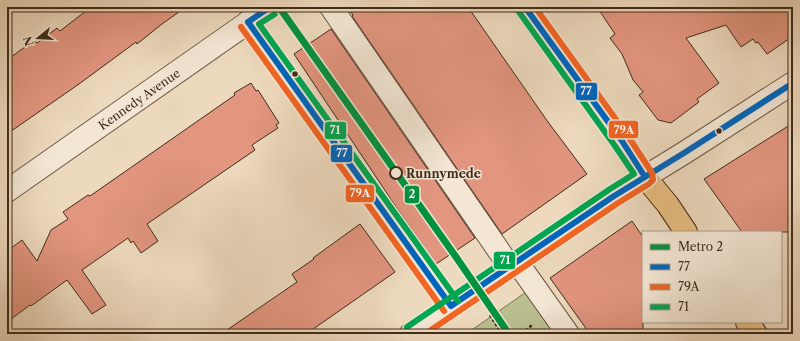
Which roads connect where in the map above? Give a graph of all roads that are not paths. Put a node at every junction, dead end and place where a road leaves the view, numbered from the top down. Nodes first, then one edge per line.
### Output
1 (331, 7) edge
2 (525, 7) edge
3 (278, 12) edge
4 (248, 22) junction
5 (793, 83) edge
6 (645, 177) junction
7 (7, 191) edge
8 (685, 231) edge
9 (513, 264) junction
10 (451, 306) junction
11 (748, 323) edge
12 (411, 334) edge
13 (568, 334) edge
14 (756, 334) edge

1 - 9 street
2 - 6 main road
3 - 4 street, Kennedy Avenue
4 - 7 street, Kennedy Avenue
4 - 10 street
5 - 6 street
6 - 8 main road
6 - 9 street
9 - 10 street
9 - 13 street
10 - 12 street
11 - 14 main road

